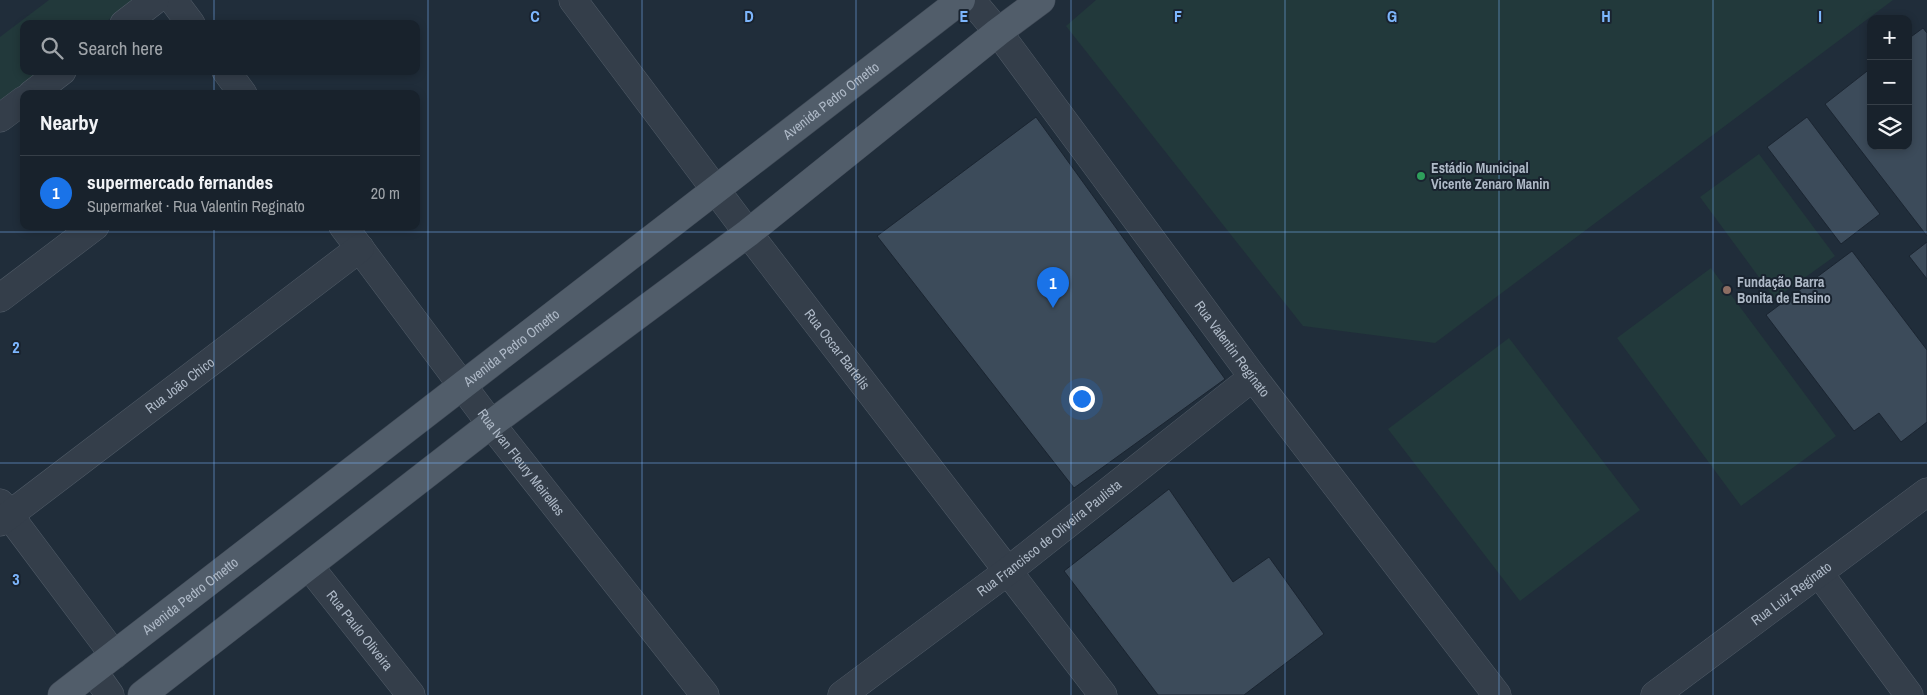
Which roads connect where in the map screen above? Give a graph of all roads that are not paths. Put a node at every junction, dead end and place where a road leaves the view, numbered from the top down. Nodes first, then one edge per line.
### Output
1 (155, 0) edge
2 (173, 0) edge
3 (573, 0) edge
4 (961, 0) edge
5 (971, 0) edge
6 (1041, 0) edge
7 (129, 20) edge
8 (188, 20) edge
9 (998, 32) junction
10 (57, 75) edge
11 (229, 75) edge
12 (37, 90) edge
13 (240, 90) edge
14 (20, 103) edge
15 (0, 118) edge
16 (715, 189) junction
17 (90, 230) edge
18 (346, 230) edge
19 (748, 233) junction
20 (360, 248) junction
21 (0, 298) edge
22 (1253, 377) junction
23 (463, 384) junction
24 (492, 424) junction
25 (1927, 492) edge
26 (3, 513) edge
27 (309, 566) junction
28 (1008, 571) junction
29 (1819, 573) junction
30 (104, 663) junction
31 (62, 695) edge
32 (110, 695) edge
33 (142, 695) edge
34 (411, 695) edge
35 (705, 695) edge
36 (842, 695) edge
37 (1103, 695) edge
38 (1497, 695) edge
39 (1655, 695) edge
40 (1909, 695) edge

1 - 7 street
2 - 8 street
3 - 16 street, Rua Oscar Bartelis
4 - 16 main road, Avenida Pedro Ometto
5 - 9 street, Rua Valentin Reginato
6 - 9 main road
9 - 19 main road
9 - 22 street, Rua Valentin Reginato
10 - 12 street
11 - 13 street
14 - 15 street
16 - 19 street, Rua Oscar Bartelis
16 - 23 main road, Avenida Pedro Ometto
17 - 21 street
18 - 20 street, Rua Ivan Fleury Meirelles
19 - 24 main road
19 - 28 street, Rua Oscar Bartelis
20 - 23 street, Rua Ivan Fleury Meirelles
20 - 26 street, Rua João Chico
22 - 28 street, Rua Francisco de Oliveira Paulista
22 - 38 street, Rua Valentin Reginato
23 - 24 street, Rua Ivan Fleury Meirelles
23 - 30 main road, Avenida Pedro Ometto
24 - 27 main road
24 - 35 street, Rua Ivan Fleury Meirelles
25 - 29 street, Rua Luiz Reginato
26 - 30 street
27 - 33 main road
27 - 34 street, Rua Paulo Oliveira
28 - 36 street, Rua Francisco de Oliveira Paulista
28 - 37 street, Rua Oscar Bartelis
29 - 39 street, Rua Luiz Reginato
29 - 40 street
30 - 31 main road, Avenida Pedro Ometto
30 - 32 street

